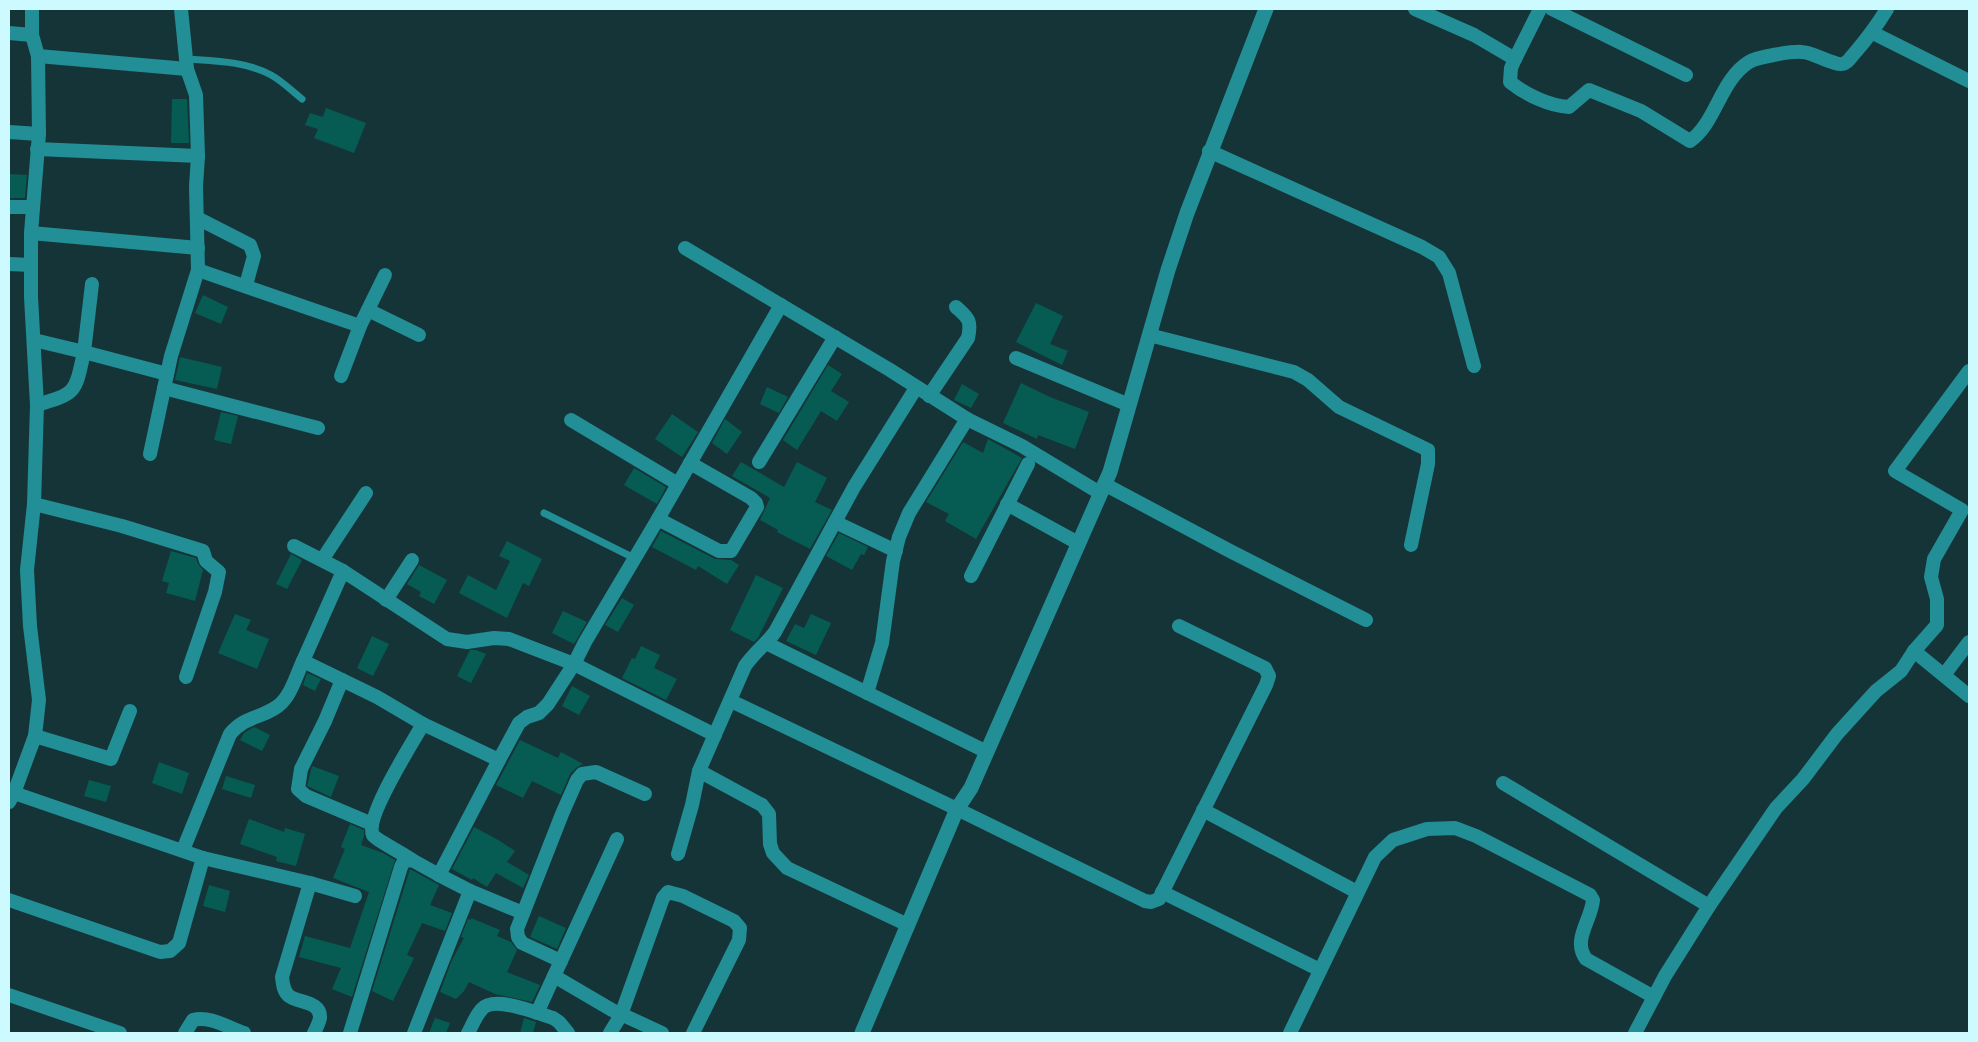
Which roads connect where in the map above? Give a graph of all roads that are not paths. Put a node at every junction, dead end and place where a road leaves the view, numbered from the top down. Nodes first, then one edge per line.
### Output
1 (32, 9) edge
2 (181, 9) edge
3 (1266, 9) edge
4 (1415, 9) edge
5 (1540, 9) edge
6 (1552, 9) edge
7 (1887, 9) edge
8 (9, 33) edge
9 (1873, 33) junction
10 (32, 35) junction
11 (38, 56) junction
12 (1515, 59) junction
13 (187, 64) junction
14 (1686, 75) dead end
15 (1969, 81) edge
16 (302, 99) dead end
17 (9, 132) edge
18 (39, 134) junction
19 (37, 149) junction
20 (1210, 151) junction
21 (198, 156) junction
22 (9, 207) edge
23 (33, 207) junction
24 (197, 218) junction
25 (31, 233) junction
26 (198, 248) junction
27 (685, 248) dead end
28 (9, 264) edge
29 (31, 265) junction
30 (198, 270) junction
31 (385, 275) dead end
32 (92, 284) dead end
33 (246, 285) junction
34 (781, 305) junction
35 (956, 307) dead end
36 (368, 310) junction
37 (360, 326) junction
38 (1149, 334) junction
39 (419, 335) dead end
40 (835, 337) junction
41 (34, 340) junction
42 (84, 352) junction
43 (1016, 358) dead end
44 (1474, 366) dead end
45 (1969, 371) edge
46 (167, 374) junction
47 (341, 376) dead end
48 (164, 388) junction
49 (916, 388) junction
50 (929, 396) junction
51 (37, 405) junction
52 (1129, 405) junction
53 (967, 419) junction
54 (571, 420) dead end
55 (318, 428) dead end
56 (150, 454) dead end
57 (759, 462) dead end
58 (690, 463) junction
59 (1028, 464) dead end
60 (678, 484) junction
61 (1102, 489) junction
62 (366, 493) dead end
63 (34, 504) junction
64 (1007, 504) junction
65 (544, 513) dead end
66 (658, 519) junction
67 (835, 522) junction
68 (1078, 543) junction
69 (1411, 545) dead end
70 (294, 546) dead end
71 (896, 551) junction
72 (634, 558) junction
73 (322, 560) junction
74 (412, 560) dead end
75 (343, 572) junction
76 (971, 576) dead end
77 (386, 600) junction
78 (1366, 620) dead end
79 (1179, 626) dead end
80 (1969, 642) edge
81 (766, 643) junction
82 (1914, 651) junction
83 (303, 661) junction
84 (574, 664) junction
85 (1944, 675) junction
86 (186, 677) dead end
87 (342, 680) junction
88 (867, 693) junction
89 (1969, 696) edge
90 (731, 701) junction
91 (130, 711) dead end
92 (424, 724) junction
93 (716, 735) junction
94 (35, 736) junction
95 (987, 752) junction
96 (499, 760) junction
97 (699, 771) junction
98 (1503, 783) dead end
99 (645, 794) dead end
100 (11, 798) edge
101 (957, 809) junction
102 (1203, 810) junction
103 (372, 824) junction
104 (617, 839) dead end
105 (183, 850) junction
106 (678, 854) dead end
107 (203, 858) junction
108 (412, 860) junction
109 (439, 875) junction
110 (310, 883) junction
111 (470, 891) junction
112 (1162, 892) junction
113 (1357, 892) junction
114 (355, 896) dead end
115 (9, 900) edge
116 (1709, 906) junction
117 (523, 913) junction
118 (908, 925) junction
119 (561, 961) junction
120 (1320, 970) junction
121 (554, 976) junction
122 (9, 995) edge
123 (1654, 997) junction
124 (537, 1013) junction
125 (621, 1015) junction
126 (318, 1032) edge
127 (120, 1033) edge
128 (184, 1033) edge
129 (244, 1033) edge
130 (350, 1033) edge
131 (414, 1033) edge
132 (468, 1033) edge
133 (568, 1033) edge
134 (610, 1033) edge
135 (662, 1033) edge
136 (694, 1033) edge
137 (862, 1033) edge
138 (1290, 1033) edge
139 (1635, 1033) edge

1 - 10 street
2 - 13 street
3 - 20 street
4 - 12 street
5 - 12 street
6 - 14 street
7 - 9 street
8 - 10 street
9 - 12 street
9 - 15 street
10 - 11 street
11 - 13 street
11 - 18 street
13 - 16 lane
13 - 21 street
17 - 18 street
18 - 19 street
19 - 21 street
19 - 23 street
20 - 38 street
20 - 44 street
21 - 24 street
22 - 23 street
23 - 25 street
24 - 26 street
24 - 33 street
25 - 26 street
25 - 29 street
26 - 30 street
27 - 34 street
28 - 29 street
29 - 41 street
30 - 33 street
30 - 46 street
31 - 36 street
32 - 42 street
33 - 37 street
34 - 40 street
34 - 58 street
35 - 50 street
36 - 37 street
36 - 39 street
37 - 47 street
38 - 52 street
38 - 69 street
40 - 49 street
40 - 57 street
41 - 42 street
41 - 51 street
42 - 46 street
42 - 51 street
43 - 52 street
45 - 82 street
46 - 48 street
48 - 55 street
48 - 56 street
49 - 50 street
49 - 67 street
50 - 53 street
51 - 63 street
52 - 61 street
53 - 61 street
53 - 71 street
54 - 60 street
58 - 60 street
58 - 66 street
59 - 64 street
60 - 66 street
61 - 68 street
61 - 78 street
62 - 73 street
63 - 86 street
63 - 94 street
64 - 68 street
64 - 76 street
65 - 72 lane
66 - 72 street
67 - 71 street
67 - 81 street
68 - 95 street
70 - 73 street
71 - 88 street
72 - 84 street
73 - 75 street
74 - 77 street
75 - 77 street
75 - 83 street
77 - 84 street
79 - 102 street
80 - 85 street
81 - 88 street
81 - 90 street
82 - 85 street
82 - 116 street
83 - 87 street
83 - 105 street
84 - 93 street
84 - 96 street
85 - 89 street
87 - 92 street
87 - 103 street
88 - 95 street
90 - 93 street
90 - 101 street
91 - 94 street
92 - 96 street
92 - 103 street
93 - 97 street
94 - 100 street
95 - 101 street
96 - 109 street
97 - 106 street
97 - 118 street
98 - 116 street
99 - 117 street
100 - 105 street
101 - 112 street
101 - 118 street
102 - 112 street
102 - 113 street
103 - 108 street
104 - 119 street
105 - 107 street
107 - 110 street
107 - 115 street
108 - 109 street
108 - 130 street
109 - 111 street
110 - 114 street
110 - 126 street
111 - 117 street
111 - 131 street
112 - 120 street
113 - 120 street
113 - 123 street
116 - 123 street
117 - 119 street
118 - 137 street
119 - 121 street
120 - 138 street
121 - 124 street
121 - 125 street
122 - 127 street
123 - 139 street
124 - 132 street
124 - 133 street
125 - 134 street
125 - 135 street
125 - 136 street
128 - 129 street

